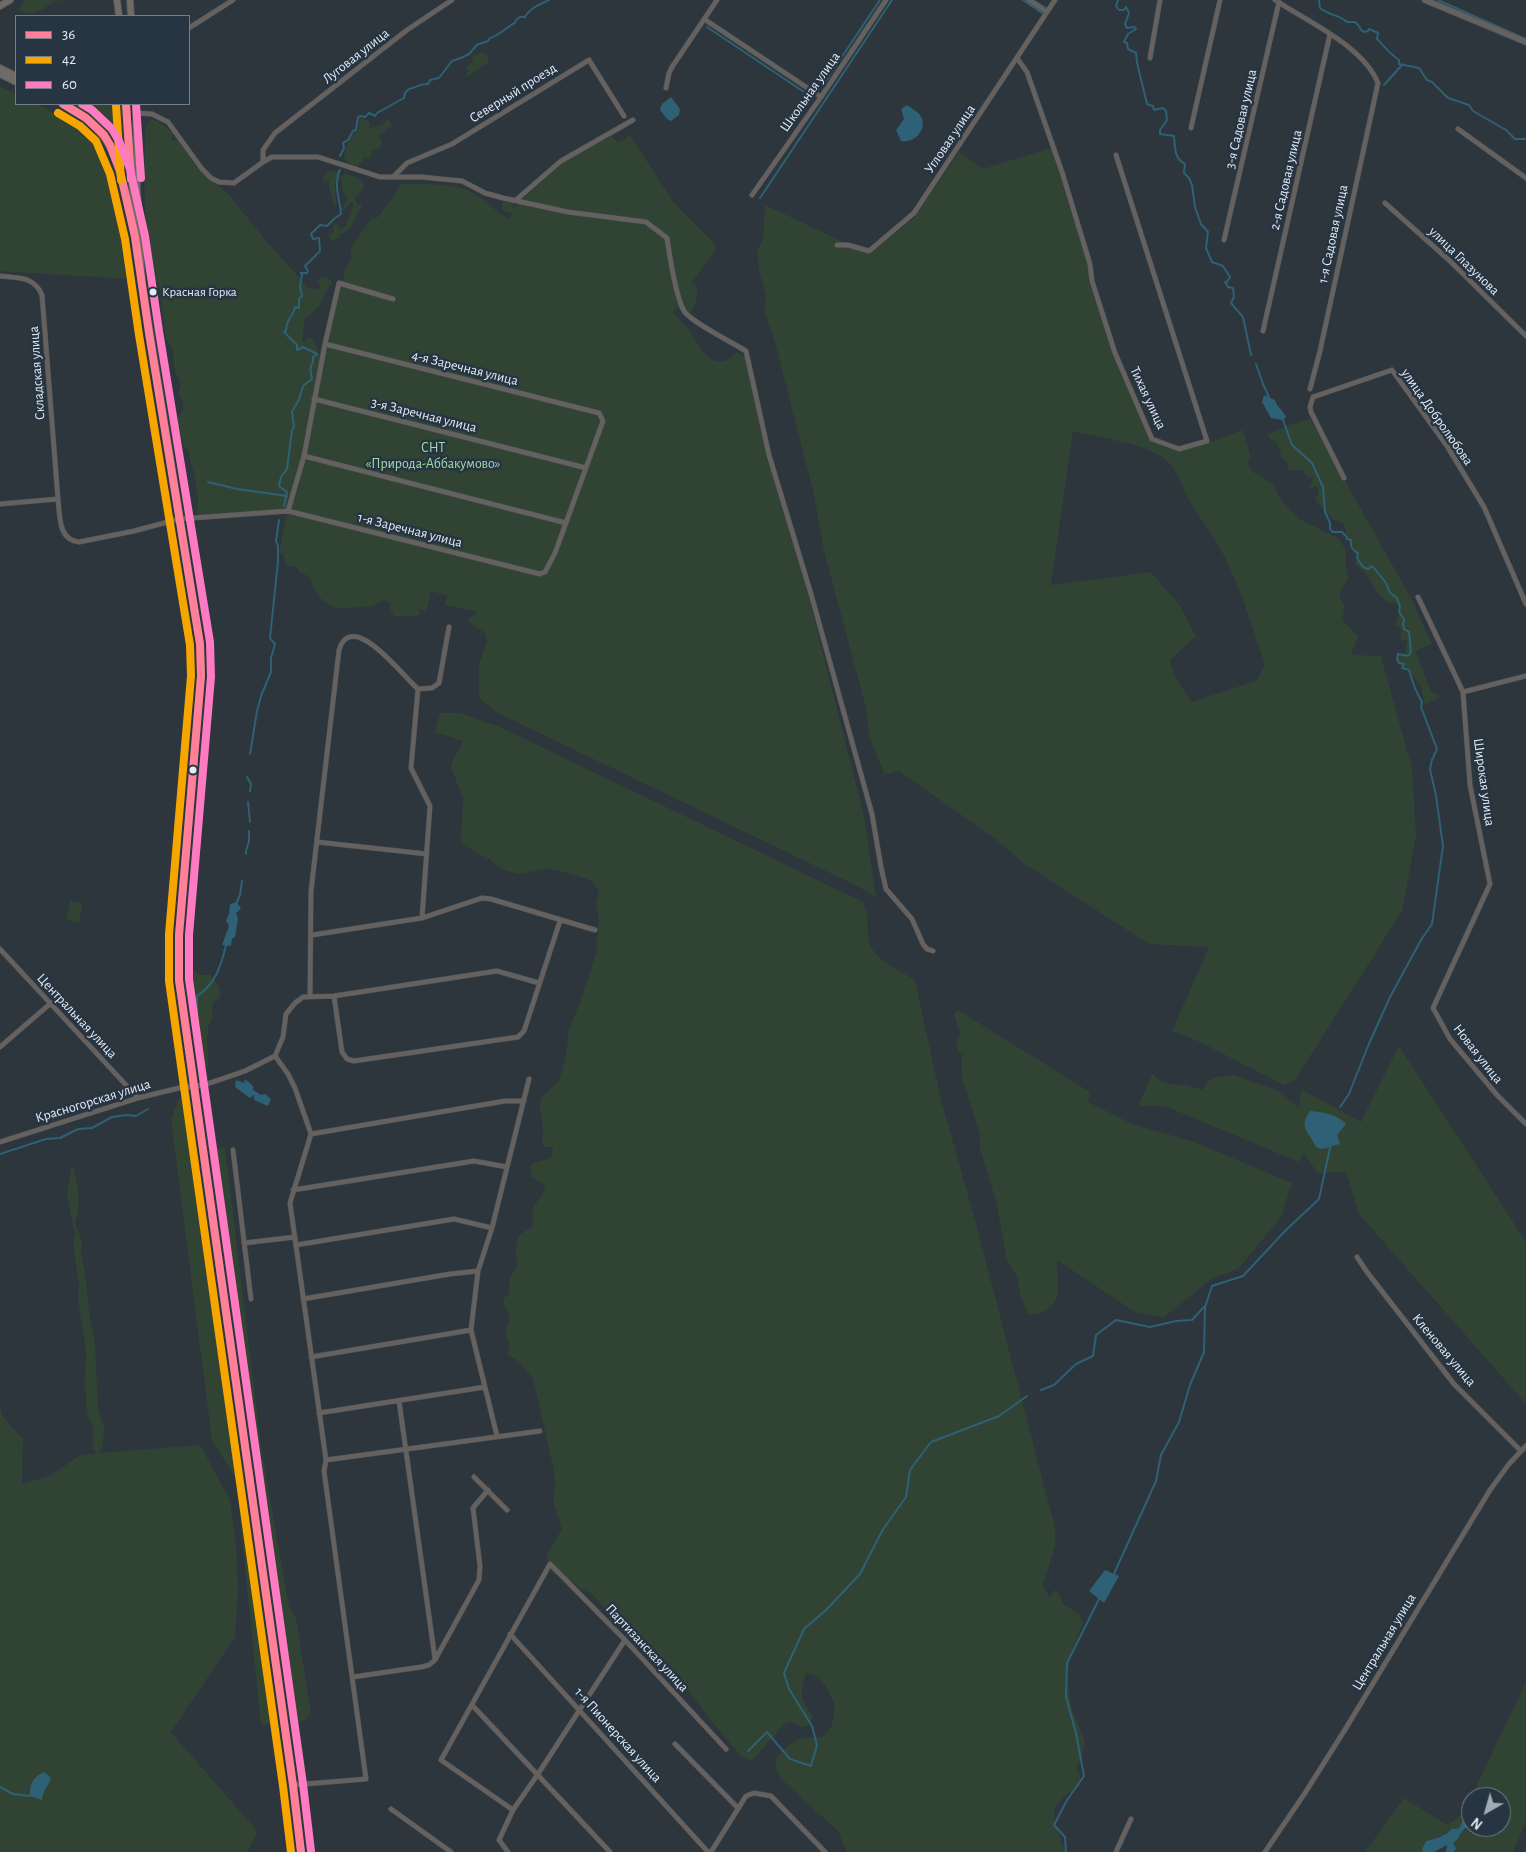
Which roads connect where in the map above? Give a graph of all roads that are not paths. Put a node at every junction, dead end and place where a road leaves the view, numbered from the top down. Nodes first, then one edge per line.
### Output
1 (10, 0) edge
2 (117, 0) edge
3 (130, 0) edge
4 (233, 0) edge
5 (452, 0) edge
6 (717, 0) edge
7 (886, 0) edge
8 (1028, 0) edge
9 (1055, 0) edge
10 (1160, 0) edge
11 (1220, 0) edge
12 (1425, 0) edge
13 (1277, 1) edge
14 (0, 6) edge
15 (1047, 12) junction
16 (119, 15) edge
17 (131, 15) edge
18 (704, 19) junction
19 (190, 27) edge
20 (1330, 34) junction
21 (1526, 42) edge
22 (1016, 58) junction
23 (1150, 58) dead end
24 (0, 68) edge
25 (0, 74) edge
26 (15, 76) edge
27 (15, 82) edge
28 (666, 88) dead end
29 (821, 97) junction
30 (65, 105) edge
31 (126, 105) edge
32 (136, 105) edge
33 (137, 113) junction
34 (624, 116) dead end
35 (633, 120) dead end
36 (1191, 128) dead end
37 (1458, 129) dead end
38 (1116, 155) dead end
39 (262, 162) junction
40 (392, 177) junction
41 (1526, 178) edge
42 (752, 196) dead end
43 (516, 200) junction
44 (1385, 202) dead end
45 (135, 237) junction
46 (1224, 240) dead end
47 (837, 245) dead end
48 (0, 276) edge
49 (142, 283) junction
50 (394, 299) dead end
51 (1263, 331) dead end
52 (1526, 336) edge
53 (325, 344) junction
54 (1310, 389) dead end
55 (314, 399) junction
56 (304, 456) junction
57 (586, 468) junction
58 (1344, 478) dead end
59 (58, 499) junction
60 (0, 504) edge
61 (288, 511) junction
62 (180, 519) junction
63 (566, 523) junction
64 (1418, 596) dead end
65 (1526, 604) edge
66 (449, 627) dead end
67 (1526, 676) edge
68 (418, 689) junction
69 (1463, 692) junction
70 (317, 842) junction
71 (427, 854) junction
72 (422, 918) junction
73 (560, 921) junction
74 (595, 930) dead end
75 (312, 935) junction
76 (1466, 935) joint
77 (0, 949) edge
78 (933, 951) dead end
79 (539, 984) junction
80 (310, 996) junction
81 (334, 996) junction
82 (51, 1003) junction
83 (0, 1047) edge
84 (275, 1056) junction
85 (530, 1079) dead end
86 (194, 1087) junction
87 (138, 1098) junction
88 (524, 1101) junction
89 (1526, 1124) edge
90 (311, 1134) junction
91 (0, 1142) edge
92 (233, 1150) dead end
93 (507, 1167) junction
94 (293, 1190) junction
95 (492, 1228) junction
96 (295, 1237) junction
97 (244, 1243) junction
98 (296, 1245) junction
99 (1357, 1257) dead end
100 (478, 1271) junction
101 (251, 1299) dead end
102 (302, 1299) junction
103 (471, 1330) junction
104 (311, 1357) junction
105 (485, 1387) junction
106 (399, 1401) junction
107 (320, 1413) junction
108 (540, 1431) dead end
109 (497, 1436) junction
110 (1526, 1446) edge
111 (405, 1450) junction
112 (1520, 1451) junction
113 (326, 1460) junction
114 (474, 1477) dead end
115 (488, 1490) junction
116 (507, 1510) dead end
117 (510, 1634) junction
118 (625, 1640) junction
119 (435, 1660) junction
120 (353, 1677) junction
121 (472, 1705) junction
122 (580, 1709) junction
123 (675, 1744) dead end
124 (726, 1749) dead end
125 (538, 1774) junction
126 (293, 1785) junction
127 (738, 1808) junction
128 (391, 1810) dead end
129 (512, 1810) junction
130 (1131, 1819) dead end
131 (301, 1852) edge
132 (451, 1852) edge
133 (508, 1852) edge
134 (610, 1852) edge
135 (710, 1852) edge
136 (825, 1852) edge
137 (1116, 1852) edge
138 (1265, 1852) edge

1 - 14 main road
2 - 16 main road
3 - 17 main road
4 - 19 street
5 - 39 street, Луговая улица
6 - 18 street
7 - 29 street, Школьная улица
8 - 15 street
9 - 15 street, Угловая улица
10 - 23 street
11 - 36 street
12 - 21 street
13 - 20 street
13 - 46 street, 3-я Садовая улица
15 - 22 street, Угловая улица
18 - 28 street
18 - 29 street
20 - 51 street, 2-я Садовая улица
20 - 54 street, 1-я Садовая улица
22 - 38 street, Тихая улица
22 - 47 street, Угловая улица
24 - 26 main road
25 - 27 main road
29 - 42 street, Школьная улица
30 - 45 main road
31 - 45 main road
32 - 33 main road
33 - 39 street
33 - 49 main road
34 - 40 street, Северный проезд
35 - 43 street
37 - 41 street
39 - 40 street
40 - 43 street
43 - 78 street
44 - 52 street, улица Глазунова
45 - 49 main road
48 - 59 street, Складская улица
49 - 62 main road
50 - 53 street
53 - 55 street
53 - 57 street, 4-я Заречная улица
55 - 56 street
55 - 57 street, 3-я Заречная улица
56 - 61 street
56 - 63 street
57 - 63 street
58 - 65 street, улица Добролюбова
59 - 60 street
59 - 62 street, Складская улица
61 - 62 street, 1-я Заречная улица
61 - 63 street, 1-я Заречная улица
62 - 86 main road
64 - 69 street
66 - 68 street
67 - 69 street
68 - 70 street
68 - 71 street
69 - 76 street, Широкая улица
70 - 71 street
70 - 75 street
71 - 72 street
72 - 73 street
72 - 75 street
73 - 74 street
73 - 79 street
75 - 80 street
76 - 89 street, Новая улица
77 - 82 street, Центральная улица
79 - 81 street
79 - 81 street
80 - 81 street
80 - 84 street
82 - 83 street
82 - 87 street, Центральная улица
84 - 86 street, Красногорская улица
84 - 90 street
85 - 88 street
86 - 87 street, Красногорская улица
86 - 126 main road
87 - 91 street, Красногорская улица
88 - 90 street
88 - 93 street
90 - 94 street
92 - 97 street
93 - 94 street
93 - 95 street
94 - 96 street
95 - 98 street
95 - 100 street
96 - 97 street
96 - 98 street
97 - 101 street
98 - 102 street
99 - 112 street, Кленовая улица
100 - 102 street
100 - 103 street
102 - 104 street
103 - 104 street
103 - 105 street
104 - 107 street
105 - 106 street
105 - 109 street
106 - 107 street
106 - 111 street
107 - 113 street
108 - 109 street
109 - 111 street
110 - 112 street, Центральная улица
111 - 113 street
111 - 119 street
112 - 138 street, Центральная улица
113 - 120 street
114 - 115 street
115 - 116 street
115 - 119 street
117 - 118 street, Партизанская улица
117 - 121 street
117 - 122 street, 1-я Пионерская улица
118 - 122 street
118 - 124 street, Партизанская улица
119 - 120 street
120 - 126 street
121 - 125 street
121 - 129 street
122 - 125 street
122 - 135 street, 1-я Пионерская улица
123 - 127 street
125 - 129 street
125 - 134 street
126 - 131 main road
127 - 135 street
127 - 136 street
128 - 132 street
129 - 133 street
130 - 137 street

